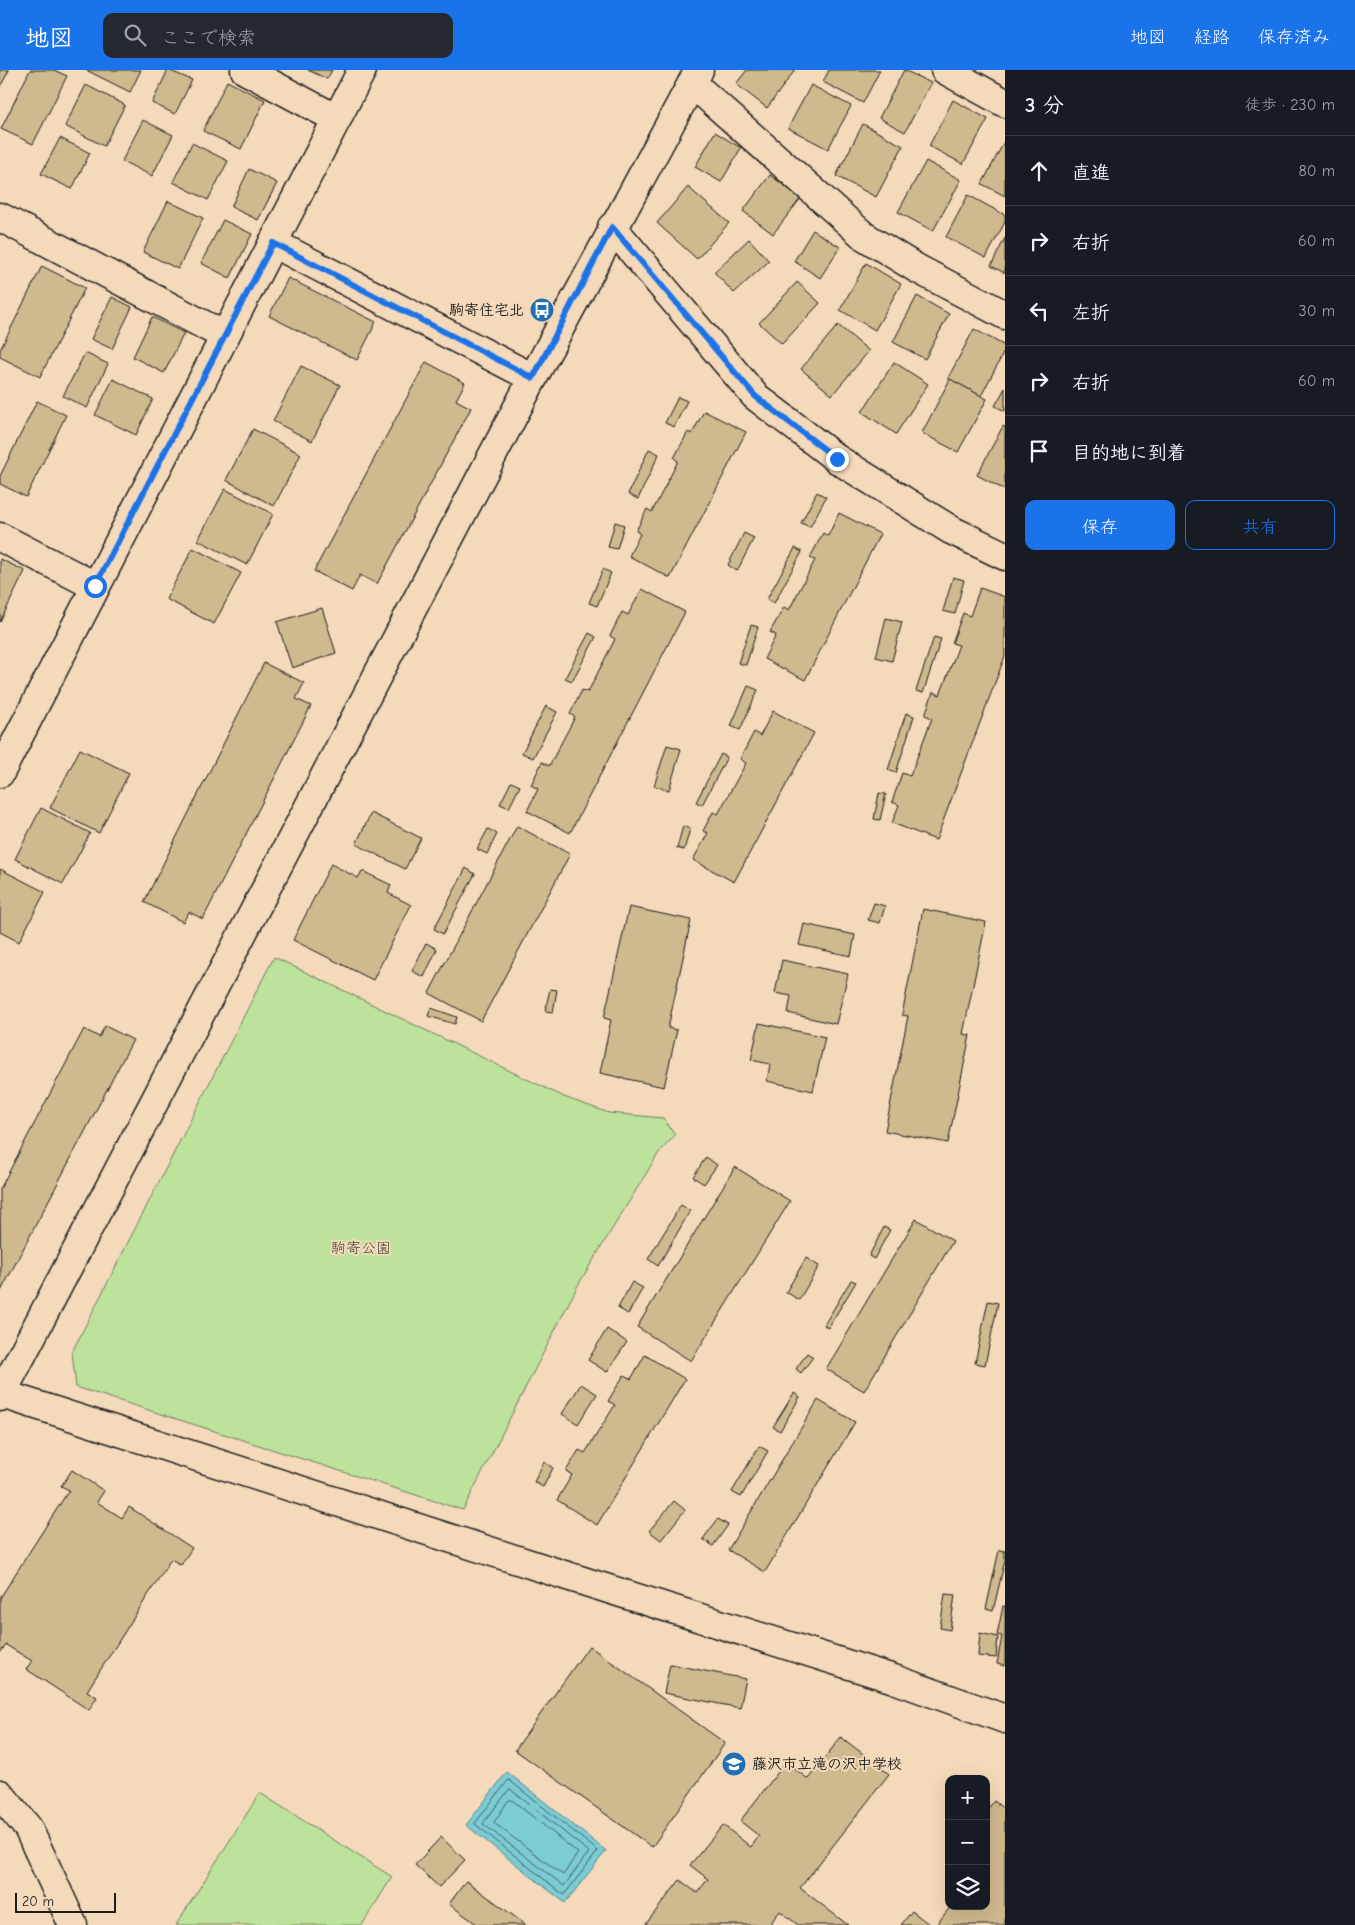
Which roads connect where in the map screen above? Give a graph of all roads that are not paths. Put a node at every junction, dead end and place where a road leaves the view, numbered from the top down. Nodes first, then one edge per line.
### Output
1 (245, 70) edge
2 (362, 70) edge
3 (945, 70) edge
4 (695, 76) edge
5 (1005, 103) edge
6 (337, 118) junction
7 (0, 217) edge
8 (612, 227) junction
9 (273, 243) junction
10 (1005, 315) edge
11 (225, 336) junction
12 (533, 378) junction
13 (0, 537) edge
14 (1005, 556) edge
15 (95, 586) junction
16 (0, 772) edge
17 (1, 1395) edge
18 (1005, 1718) edge
19 (0, 1794) edge
20 (73, 1925) edge

1 - 6 street
2 - 6 street
3 - 5 street
4 - 8 street
4 - 10 street
6 - 9 street
7 - 11 street
8 - 12 street
8 - 14 street
9 - 11 street
9 - 12 street
11 - 15 street
12 - 17 street
13 - 15 street
15 - 16 street
17 - 18 street
19 - 20 street

